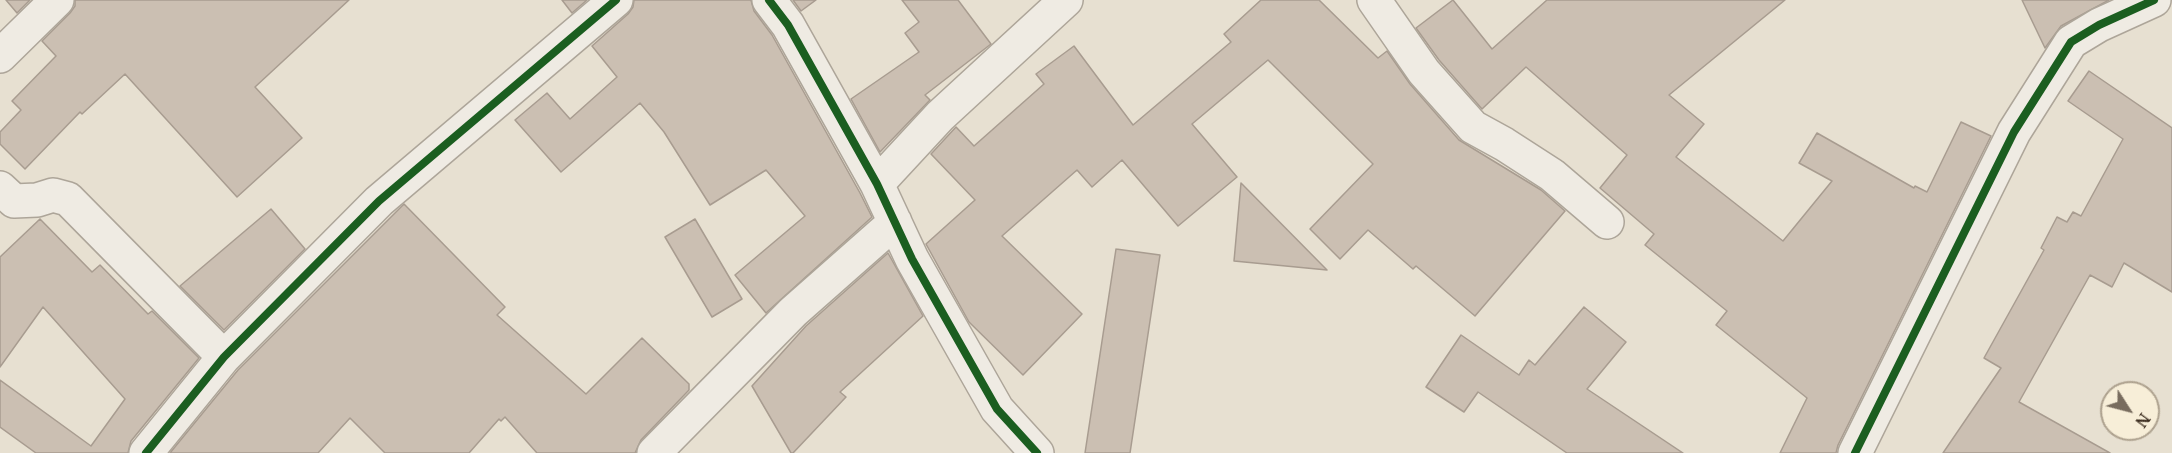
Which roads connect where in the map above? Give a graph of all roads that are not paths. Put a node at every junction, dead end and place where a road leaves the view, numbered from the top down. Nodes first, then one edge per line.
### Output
1 (57, 0) edge
2 (616, 0) edge
3 (769, 0) edge
4 (1066, 0) edge
5 (1374, 0) edge
6 (2154, 0) edge
7 (0, 56) edge
8 (877, 184) junction
9 (0, 188) edge
10 (895, 222) junction
11 (1607, 222) dead end
12 (224, 357) junction
13 (146, 453) edge
14 (654, 453) edge
15 (1037, 453) edge
16 (1855, 453) edge

1 - 7 street
2 - 12 street
3 - 8 street
4 - 8 street
5 - 11 street
6 - 16 street
8 - 10 street
9 - 12 street
10 - 14 street
10 - 15 street
12 - 13 street

